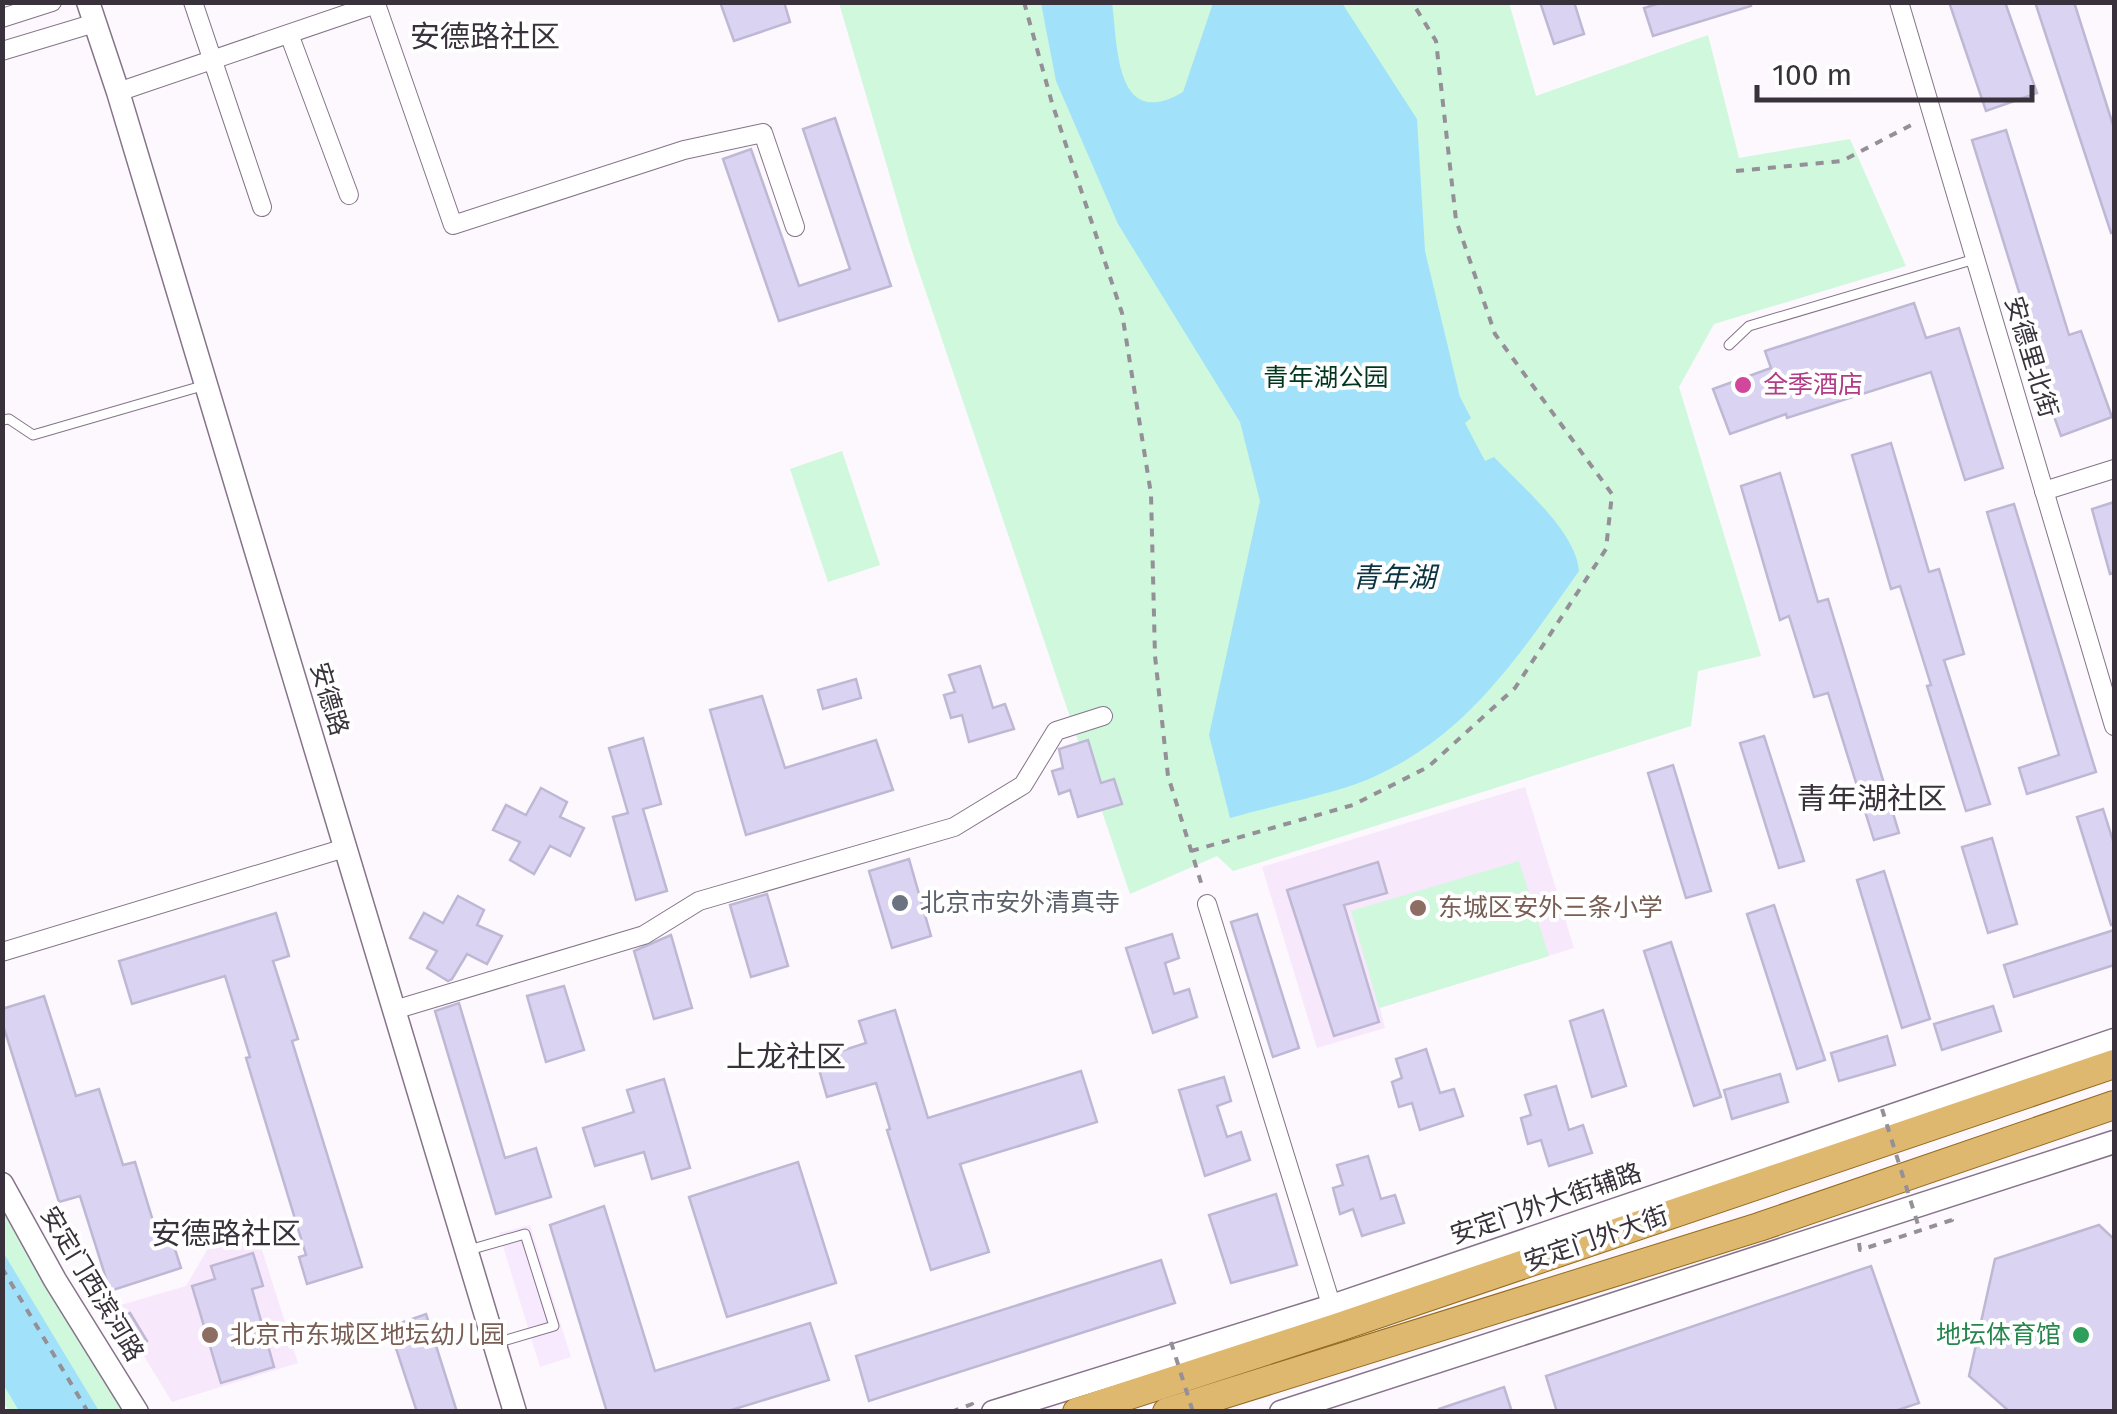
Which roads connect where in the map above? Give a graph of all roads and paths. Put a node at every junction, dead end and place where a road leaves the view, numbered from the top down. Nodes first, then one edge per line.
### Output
1 (52, 2) edge
2 (193, 2) edge
3 (1024, 2) edge
4 (1412, 2) edge
5 (1899, 2) edge
6 (334, 10) edge
7 (91, 13) edge
8 (2, 18) edge
9 (289, 34) junction
10 (2, 51) edge
11 (212, 60) junction
12 (118, 92) junction
13 (1932, 114) junction
14 (1736, 172) dead end
15 (348, 195) dead end
16 (262, 207) dead end
17 (794, 227) dead end
18 (1976, 259) junction
19 (1729, 345) dead end
20 (205, 385) junction
21 (2, 420) edge
22 (2114, 469) edge
23 (2044, 491) junction
24 (1103, 716) dead end
25 (2114, 726) edge
26 (345, 848) junction
27 (1191, 851) junction
28 (1207, 904) joint
29 (2, 952) edge
30 (394, 1010) junction
31 (2114, 1040) edge
32 (2114, 1064) edge
33 (2114, 1105) edge
34 (1882, 1110) dead end
35 (2114, 1142) edge
36 (2, 1184) edge
37 (1952, 1220) dead end
38 (1920, 1231) junction
39 (1860, 1250) dead end
40 (467, 1251) junction
41 (2, 1268) edge
42 (1335, 1316) junction
43 (1171, 1342) dead end
44 (494, 1344) junction
45 (982, 1408) edge
46 (88, 1412) edge
47 (136, 1412) edge
48 (515, 1412) edge
49 (950, 1412) edge
50 (1076, 1412) edge
51 (1167, 1412) edge
52 (1193, 1412) edge
53 (1281, 1412) edge

1 - 8 street
2 - 11 street
3 - 27 path
4 - 27 path
5 - 13 street, 安德里北街
6 - 9 street
6 - 17 street
7 - 10 street
7 - 12 street, 安德路
9 - 11 street
9 - 15 street
11 - 12 street
11 - 16 street
12 - 20 street, 安德路
13 - 14 path
13 - 18 street, 安德里北街
18 - 19 lane
18 - 23 street, 安德里北街
20 - 21 lane
20 - 26 street, 安德路
22 - 23 street
23 - 25 street, 安德里北街
24 - 30 street
26 - 29 street
26 - 30 street, 安德路
27 - 28 path
28 - 42 street
30 - 40 street, 安德路
31 - 42 street, 安定门外大街辅路
32 - 42 main road, 安定门外大街
33 - 51 main road, 安定门外大街
34 - 38 path, bridge
35 - 53 street
36 - 47 street, 安定门西滨河路
37 - 38 path
38 - 39 path
40 - 44 street, 安德路
40 - 44 lane
41 - 46 path
42 - 45 street, 安定门外大街辅路
42 - 50 main road, 安定门外大街
43 - 52 path, bridge
44 - 48 street, 安德路
45 - 49 path

